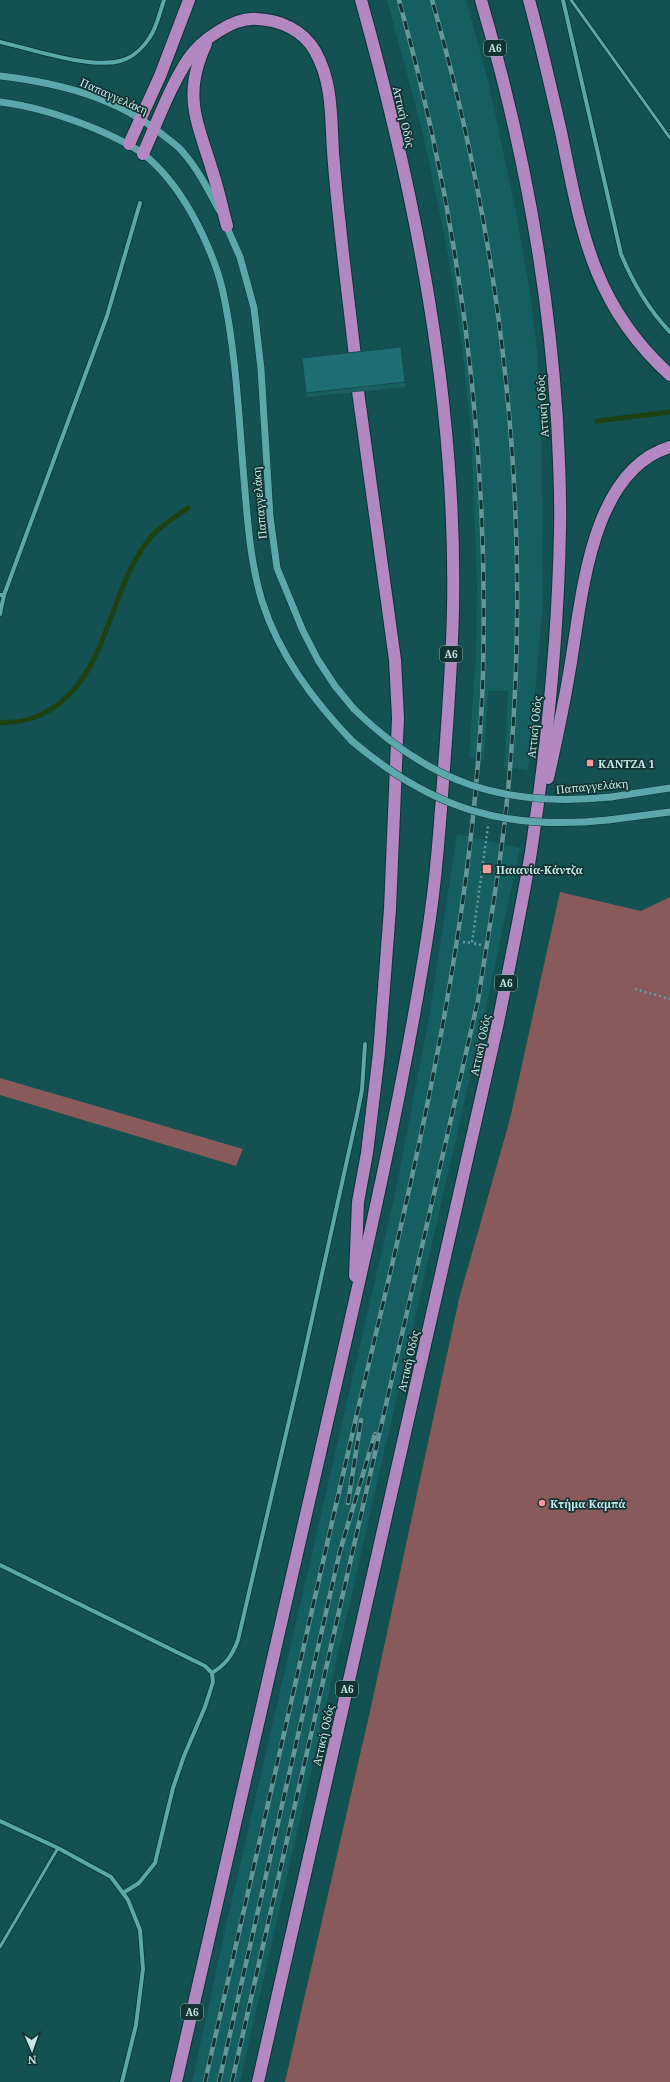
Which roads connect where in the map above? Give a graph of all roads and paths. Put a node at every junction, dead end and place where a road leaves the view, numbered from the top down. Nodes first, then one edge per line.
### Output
1 (164, 0) edge
2 (189, 0) edge
3 (361, 0) edge
4 (481, 0) edge
5 (530, 0) edge
6 (563, 0) edge
7 (571, 0) edge
8 (207, 41) junction
9 (0, 42) edge
10 (0, 76) edge
11 (0, 102) edge
12 (140, 118) junction
13 (155, 128) junction
14 (670, 138) edge
15 (128, 144) junction
16 (143, 154) junction
17 (140, 203) dead end
18 (227, 226) junction
19 (670, 332) edge
20 (355, 357) edge
21 (670, 375) edge
22 (358, 392) edge
23 (670, 447) edge
24 (2, 595) edge
25 (0, 614) edge
26 (670, 788) edge
27 (670, 812) edge
28 (489, 816) junction
29 (531, 852) junction
30 (463, 942) dead end
31 (472, 943) junction
32 (481, 945) dead end
33 (635, 989) dead end
34 (670, 999) edge
35 (365, 1044) dead end
36 (353, 1309) junction
37 (0, 1565) edge
38 (212, 1673) junction
39 (0, 1821) edge
40 (58, 1848) junction
41 (123, 1893) junction
42 (0, 1947) edge
43 (122, 2082) edge
44 (176, 2082) edge
45 (258, 2082) edge

1 - 9 street
2 - 12 highway
3 - 36 highway, Αττική Οδός / Α6
4 - 29 highway, Αττική Οδός / Α6
5 - 21 highway
6 - 19 street
7 - 14 lane
8 - 13 highway
8 - 18 highway
8 - 20 highway
10 - 12 street, Παπαγγελάκη
11 - 15 street, Παπαγγελάκη
12 - 13 street, Παπαγγελάκη
12 - 15 highway
13 - 16 highway
13 - 18 street, Παπαγγελάκη
15 - 16 street, Παπαγγελάκη
16 - 28 street, Παπαγγελάκη, bridge
17 - 24 street
18 - 26 street, Παπαγγελάκη, bridge
22 - 36 highway
23 - 29 highway
24 - 25 street
27 - 28 street, Παπαγγελάκη, bridge
28 - 31 path
29 - 45 highway, Αττική Οδός / Α6
30 - 31 path
31 - 32 path
33 - 34 path
35 - 38 street
36 - 44 highway, Αττική Οδός / Α6
37 - 38 street
38 - 41 street
39 - 40 street
40 - 41 street
40 - 42 lane
41 - 43 street

